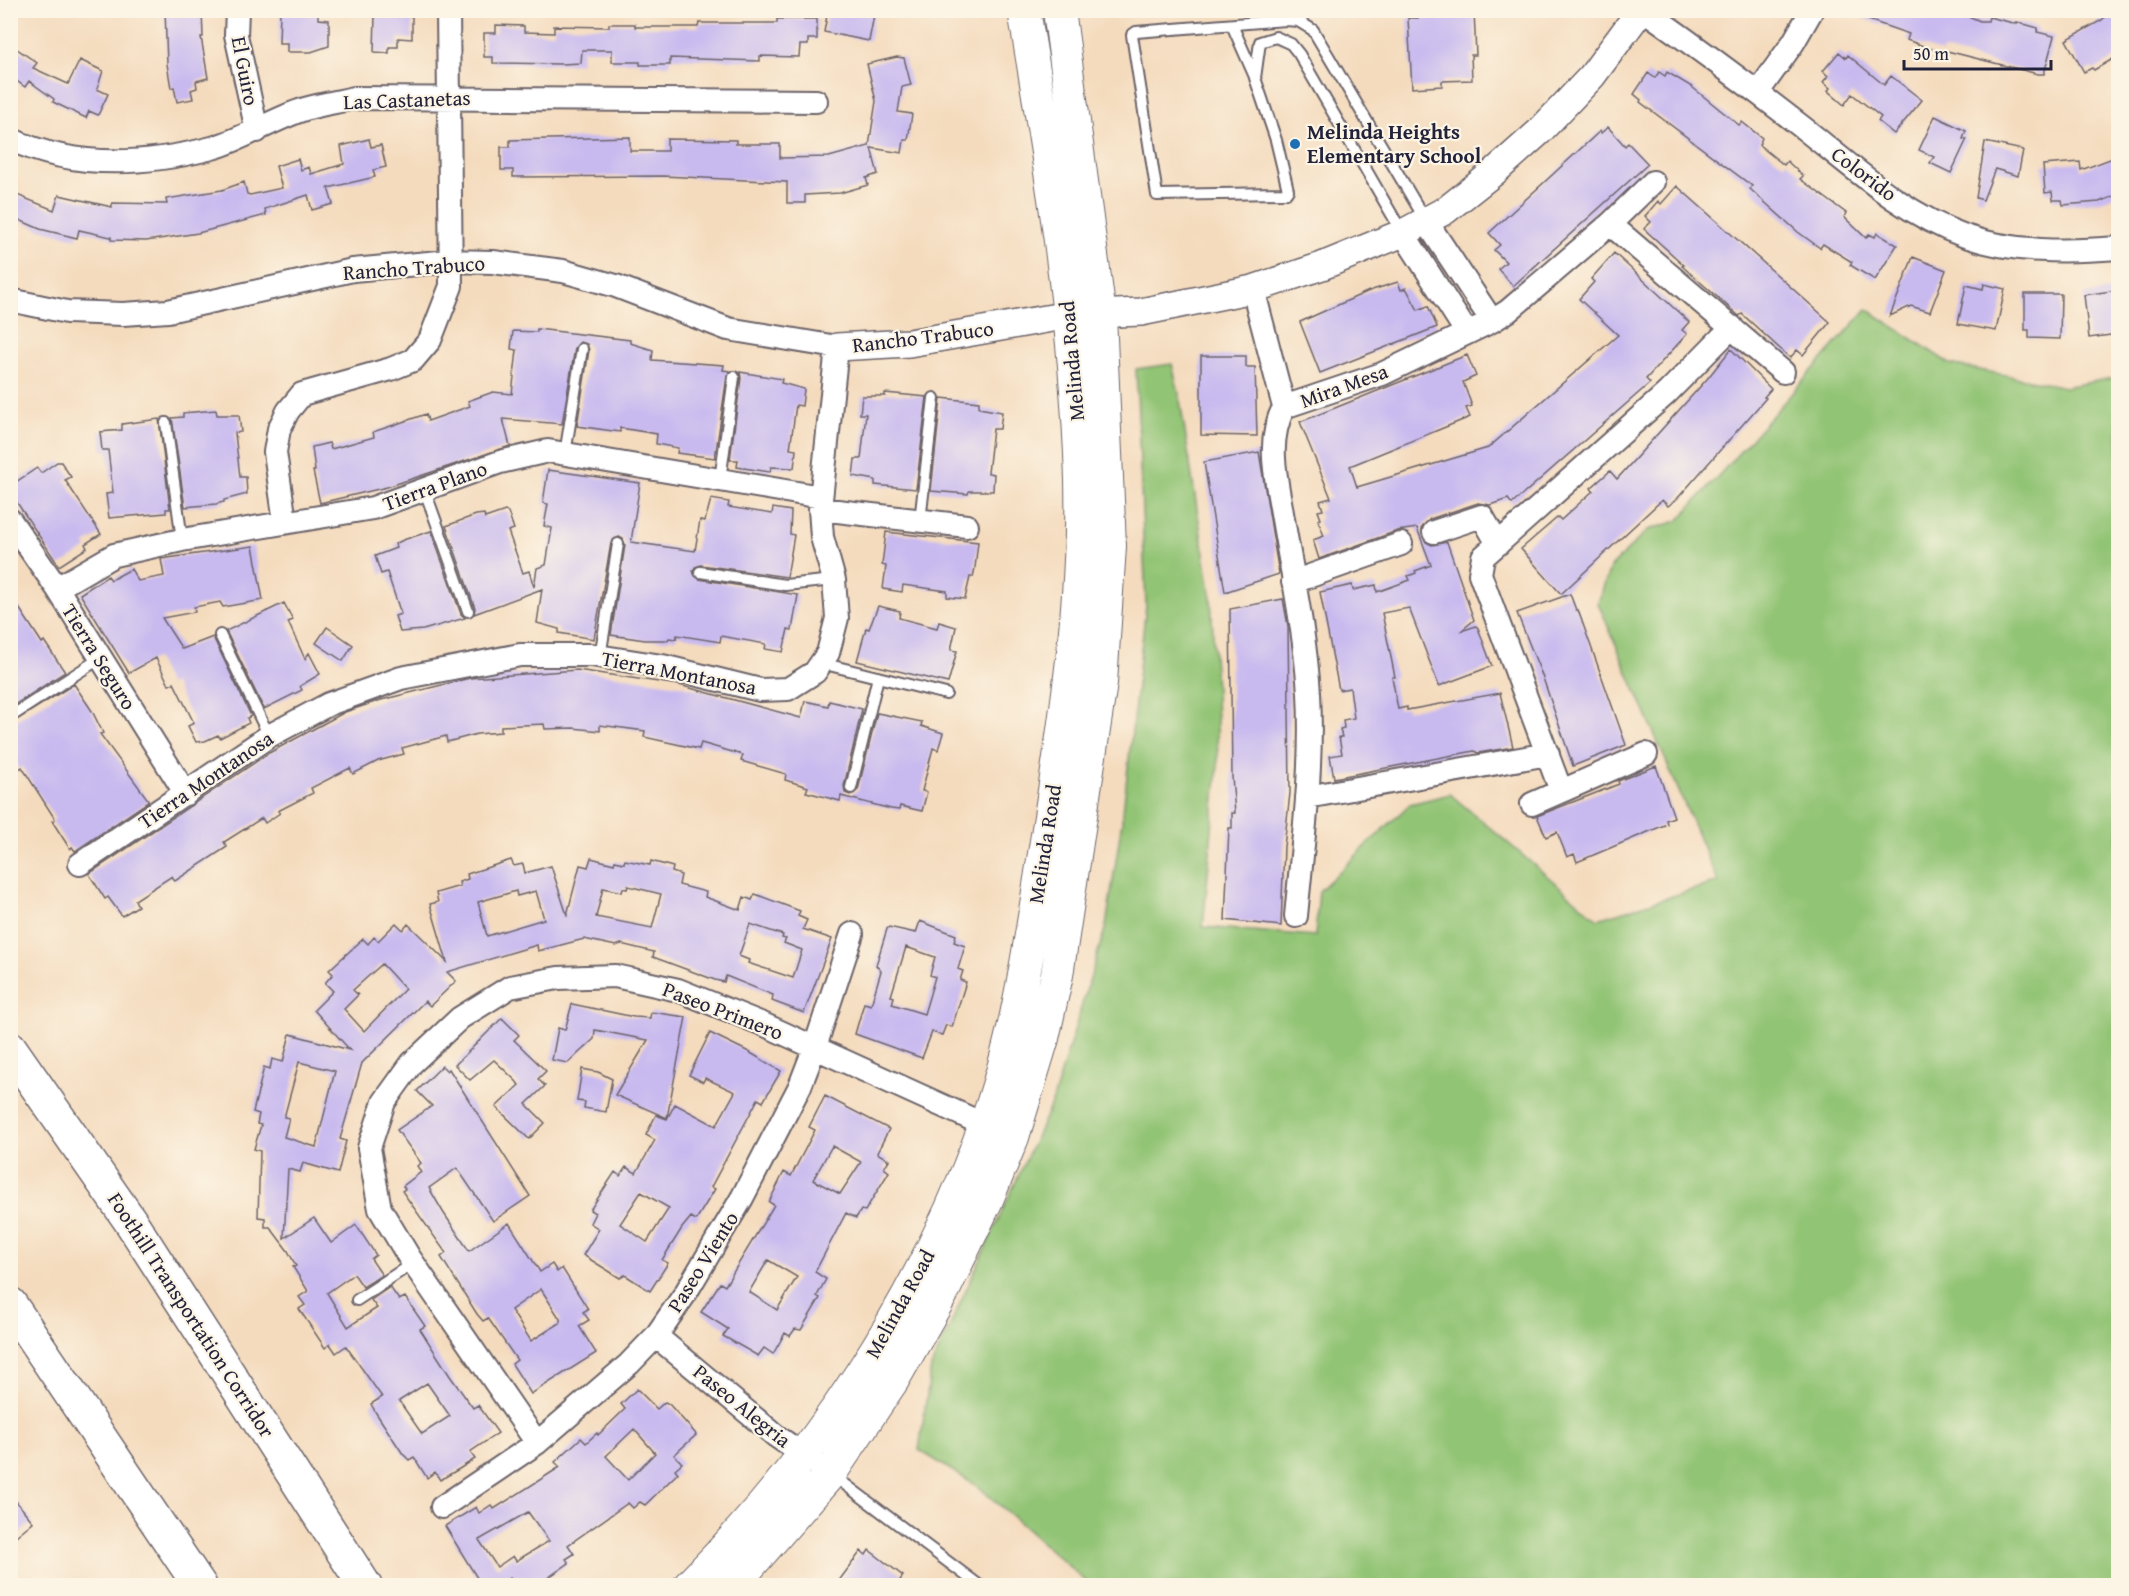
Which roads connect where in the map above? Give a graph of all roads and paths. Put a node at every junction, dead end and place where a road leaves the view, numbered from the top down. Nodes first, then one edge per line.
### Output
1 (237, 10) edge
2 (448, 10) edge
3 (1024, 10) edge
4 (1059, 10) edge
5 (1642, 10) edge
6 (1812, 10) edge
7 (1232, 25) junction
8 (1255, 78) junction
9 (1758, 92) junction
10 (447, 97) junction
11 (816, 101) dead end
12 (257, 131) junction
13 (10, 138) edge
14 (1653, 182) dead end
15 (1610, 224) junction
16 (1414, 227) junction
17 (2118, 248) edge
18 (450, 261) junction
19 (1253, 289) junction
20 (10, 300) edge
21 (1069, 315) junction
22 (1100, 315) junction
23 (1492, 321) junction
24 (1732, 327) junction
25 (1467, 333) junction
26 (837, 347) junction
27 (582, 349) dead end
28 (1783, 372) dead end
29 (734, 377) dead end
30 (934, 398) dead end
31 (1284, 407) junction
32 (166, 423) dead end
33 (565, 454) junction
34 (720, 480) junction
35 (425, 491) junction
36 (821, 503) junction
37 (920, 521) junction
38 (285, 522) junction
39 (967, 526) dead end
40 (13, 529) edge
41 (1434, 532) dead end
42 (182, 540) junction
43 (618, 544) dead end
44 (1401, 544) dead end
45 (1498, 544) junction
46 (700, 572) dead end
47 (834, 580) junction
48 (1293, 582) junction
49 (57, 588) junction
50 (468, 610) dead end
51 (220, 635) dead end
52 (600, 657) junction
53 (99, 659) junction
54 (821, 663) junction
55 (878, 677) junction
56 (946, 694) dead end
57 (10, 717) edge
58 (269, 736) junction
59 (1548, 754) junction
60 (1646, 754) dead end
61 (851, 788) dead end
62 (1562, 791) junction
63 (186, 794) junction
64 (1307, 797) junction
65 (1532, 804) dead end
66 (80, 864) dead end
67 (1296, 916) dead end
68 (852, 934) dead end
69 (815, 1047) junction
70 (10, 1048) edge
71 (999, 1131) junction
72 (413, 1263) junction
73 (357, 1300) dead end
74 (10, 1304) edge
75 (656, 1336) junction
76 (537, 1443) junction
77 (818, 1465) junction
78 (442, 1507) dead end
79 (200, 1586) edge
80 (365, 1586) edge
81 (689, 1586) edge
82 (732, 1586) edge
83 (980, 1586) edge

1 - 12 street, El Guiro
2 - 10 street
3 - 21 main road, Melinda Road
4 - 22 main road, Melinda Road
5 - 9 street, Colorido
5 - 16 street, Rancho Trabuco
6 - 9 street
7 - 8 lane
7 - 8 lane
7 - 16 lane
8 - 16 lane
9 - 17 street, Colorido
10 - 11 street, Las Castanetas
10 - 12 street, Las Castanetas
10 - 18 street
12 - 13 street, Las Castanetas
14 - 15 street, Mira Mesa
15 - 23 street, Mira Mesa
15 - 24 street
16 - 19 street, Rancho Trabuco
16 - 23 street
16 - 25 street
18 - 20 street, Rancho Trabuco
18 - 26 street, Rancho Trabuco
18 - 38 street
19 - 22 street, Rancho Trabuco
19 - 31 street
21 - 22 street, Rancho Trabuco
21 - 26 street, Rancho Trabuco
21 - 71 main road, Melinda Road
22 - 71 main road, Melinda Road
23 - 25 street, Mira Mesa
24 - 28 street
24 - 45 street
25 - 31 street, Mira Mesa
26 - 36 street, Tierra Montanosa
27 - 33 lane
29 - 34 lane
30 - 37 lane
31 - 48 street, Mira Mesa
32 - 42 lane
33 - 34 street, Tierra Plano
33 - 35 street, Tierra Plano
34 - 36 street, Tierra Plano
35 - 38 street, Tierra Plano
35 - 50 lane
36 - 37 street, Tierra Plano
36 - 47 street, Tierra Montanosa
37 - 39 street, Tierra Plano
38 - 42 street, Tierra Plano
40 - 49 street, Tierra Seguro
41 - 45 street
42 - 49 street, Tierra Plano
43 - 52 lane
44 - 48 street
45 - 59 street
46 - 47 lane
47 - 54 street, Tierra Montanosa
48 - 64 street, Mira Mesa
49 - 53 street, Tierra Seguro
51 - 58 lane
52 - 54 street, Tierra Montanosa
52 - 58 street, Tierra Montanosa
53 - 57 lane
53 - 63 street, Tierra Seguro
54 - 55 lane
55 - 56 lane
55 - 61 lane
58 - 63 street, Tierra Montanosa
59 - 62 street
59 - 64 street
60 - 62 street
62 - 65 street
63 - 66 street, Tierra Montanosa
64 - 67 street, Mira Mesa
68 - 69 street, Paseo Viento
69 - 71 street, Paseo Primero
69 - 72 street, Paseo Primero
69 - 75 street, Paseo Viento
70 - 80 highway, Foothill Transportation Corridor
71 - 77 main road, Melinda Road
72 - 73 lane
72 - 76 street, Paseo Primero
74 - 79 highway
75 - 76 street, Paseo Viento
75 - 77 street, Paseo Alegria
76 - 78 street, Paseo Viento
77 - 81 main road, Melinda Road
77 - 82 main road, Melinda Road
77 - 83 lane

